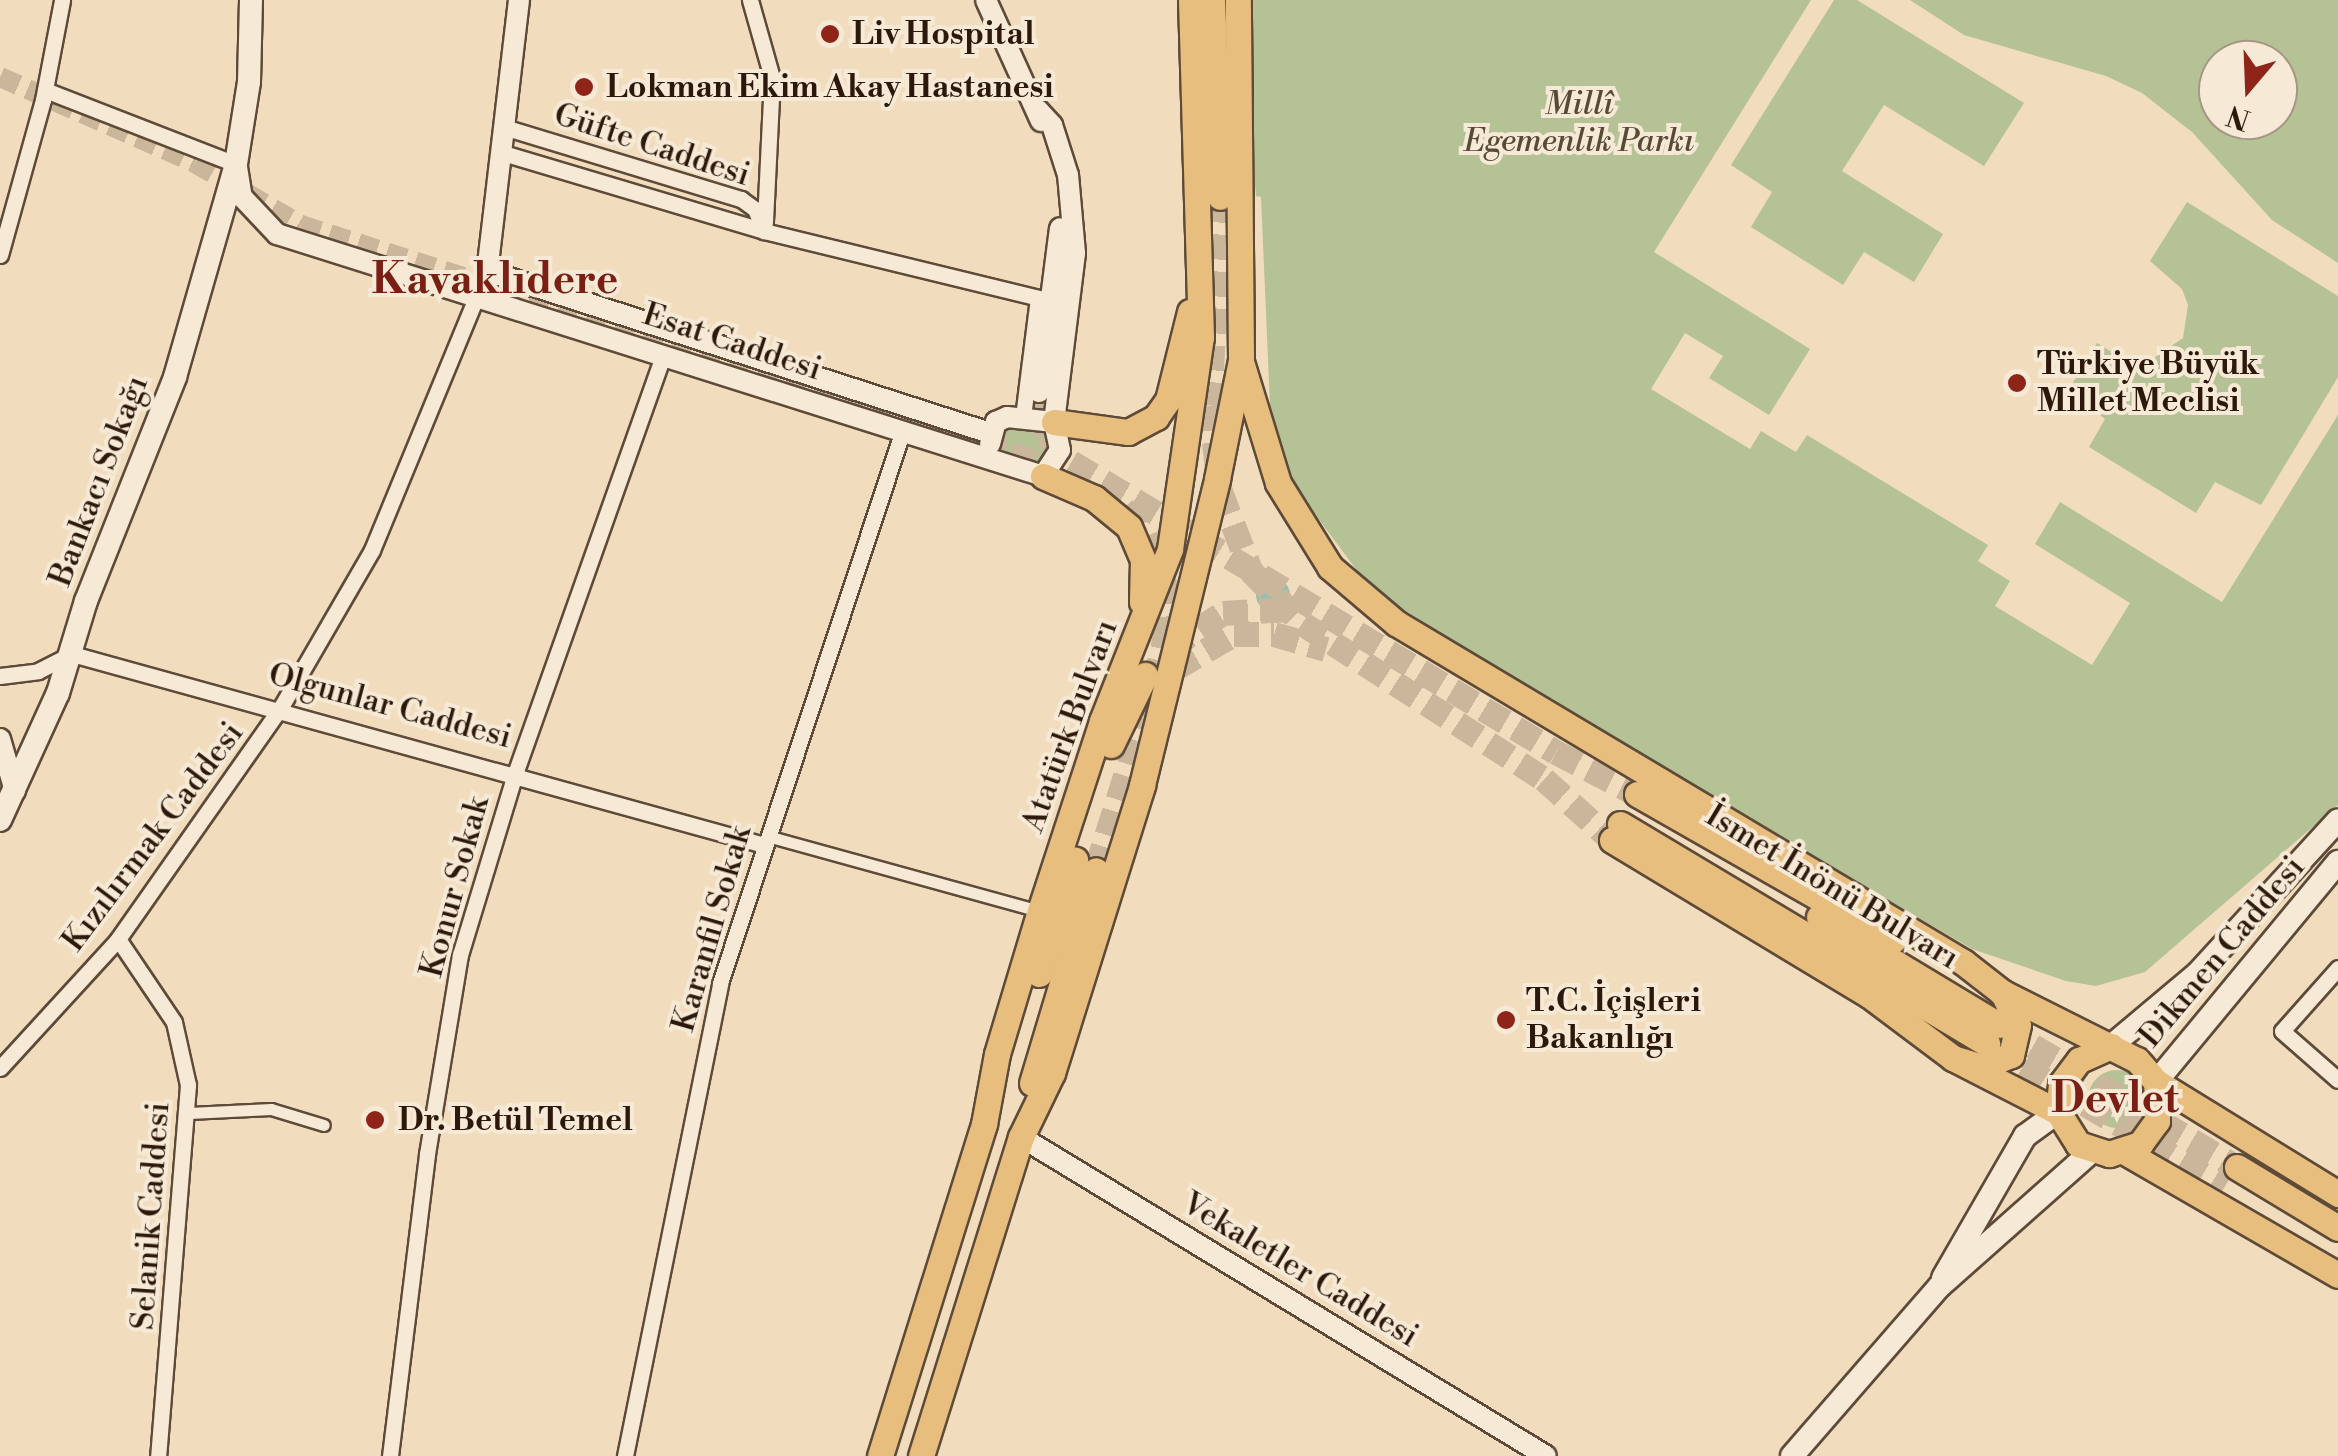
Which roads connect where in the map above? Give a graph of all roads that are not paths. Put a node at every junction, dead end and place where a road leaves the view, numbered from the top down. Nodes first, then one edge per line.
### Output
1 (62, 0) edge
2 (251, 0) edge
3 (520, 0) edge
4 (750, 0) edge
5 (986, 0) edge
6 (1192, 0) edge
7 (1212, 0) edge
8 (1238, 0) edge
9 (45, 90) junction
10 (1038, 110) junction
11 (508, 128) junction
12 (504, 153) junction
13 (236, 164) junction
14 (643, 168) junction
15 (637, 192) junction
16 (1220, 197) tunnel mouth
17 (1243, 224) junction
18 (1198, 226) junction
19 (764, 231) junction
20 (0, 255) edge
21 (488, 270) junction
22 (1199, 273) junction
23 (480, 296) junction
24 (664, 354) junction
25 (1240, 360) junction
26 (1039, 392) tunnel mouth
27 (1023, 416) junction
28 (1054, 422) junction
29 (903, 430) junction
30 (990, 434) junction
31 (1004, 463) junction
32 (1043, 476) junction
33 (1138, 634) junction
34 (72, 654) junction
35 (1145, 675) tunnel mouth
36 (0, 676) edge
37 (281, 707) junction
38 (0, 738) edge
39 (516, 771) junction
40 (15, 790) junction
41 (1625, 815) junction
42 (1, 818) edge
43 (2338, 820) edge
44 (765, 840) junction
45 (2338, 862) edge
46 (1096, 870) tunnel mouth
47 (1040, 911) junction
48 (118, 938) junction
49 (2338, 968) edge
50 (2003, 993) junction
51 (1993, 1035) tunnel mouth
52 (2111, 1046) junction
53 (1953, 1058) junction
54 (0, 1068) edge
55 (2338, 1080) edge
56 (2156, 1082) junction
57 (2058, 1112) junction
58 (189, 1113) junction
59 (984, 1124) junction
60 (324, 1126) dead end
61 (1022, 1137) junction
62 (2092, 1152) junction
63 (2125, 1152) junction
64 (2338, 1194) edge
65 (2338, 1228) edge
66 (2338, 1256) edge
67 (2338, 1276) edge
68 (1940, 1286) junction
69 (158, 1456) edge
70 (390, 1456) edge
71 (625, 1456) edge
72 (880, 1456) edge
73 (921, 1456) edge
74 (1546, 1456) edge
75 (1792, 1456) edge

1 - 9 street
2 - 13 main road, Esat Caddesi
3 - 11 street
4 - 19 street
5 - 10 street
6 - 18 main road, Atatürk Bulvarı
7 - 16 main road
8 - 17 main road
9 - 13 street
9 - 20 street
10 - 26 street
10 - 28 street
11 - 12 street
11 - 14 street, Güfte Caddesi
12 - 15 street, Güfte Caddesi
12 - 21 street
13 - 23 street, Esat Caddesi
13 - 34 main road, Bankacı Sokağı
14 - 15 street
14 - 19 street, Güfte Caddesi
15 - 19 street, Güfte Caddesi
17 - 18 main road
17 - 25 main road
18 - 22 main road, Atatürk Bulvarı
19 - 27 street, Güfte Caddesi
21 - 23 street, Kızılırmak Caddesi
21 - 30 street, Esat Caddesi
22 - 28 main road
22 - 33 main road, Atatürk Bulvarı
23 - 24 street, Esat Caddesi
23 - 37 street, Kızılırmak Caddesi
24 - 29 street, Esat Caddesi
24 - 39 street, Konur Sokak
25 - 50 main road
25 - 61 main road
27 - 28 street
27 - 30 street
28 - 32 street
29 - 31 street, Esat Caddesi
29 - 44 street, Karanfil Sokak
30 - 31 street
31 - 32 street, Esat Caddesi
32 - 33 main road
33 - 47 main road, Atatürk Bulvarı
34 - 36 street
34 - 37 street, Olgunlar Caddesi
34 - 40 main road, Bankacı Sokağı
35 - 59 main road
37 - 39 street, Olgunlar Caddesi
37 - 48 street, Kızılırmak Caddesi
38 - 40 street
39 - 44 street, Olgunlar Caddesi
39 - 70 street, Konur Sokak
40 - 42 main road, Bankacı Sokağı
41 - 50 main road
41 - 51 main road, İsmet İnönü Bulvarı
41 - 53 main road
43 - 52 main road, Dikmen Caddesi
44 - 47 street, Olgunlar Caddesi
44 - 71 street, Karanfil Sokak
45 - 56 main road, Dikmen Caddesi
46 - 61 main road
47 - 59 main road, Atatürk Bulvarı
48 - 54 street, Kızılırmak Caddesi
48 - 58 street, Selanik Caddesi
49 - 55 street
50 - 52 main road
50 - 53 main road
52 - 56 main road
52 - 57 main road
53 - 57 main road
56 - 63 main road
56 - 64 main road
57 - 62 main road
57 - 68 main road
58 - 60 street
58 - 69 street, Selanik Caddesi
59 - 72 main road, Atatürk Bulvarı
61 - 73 main road
61 - 74 street, Vekaletler Caddesi
62 - 63 main road
62 - 68 main road
63 - 67 main road
65 - 66 main road
68 - 75 main road

